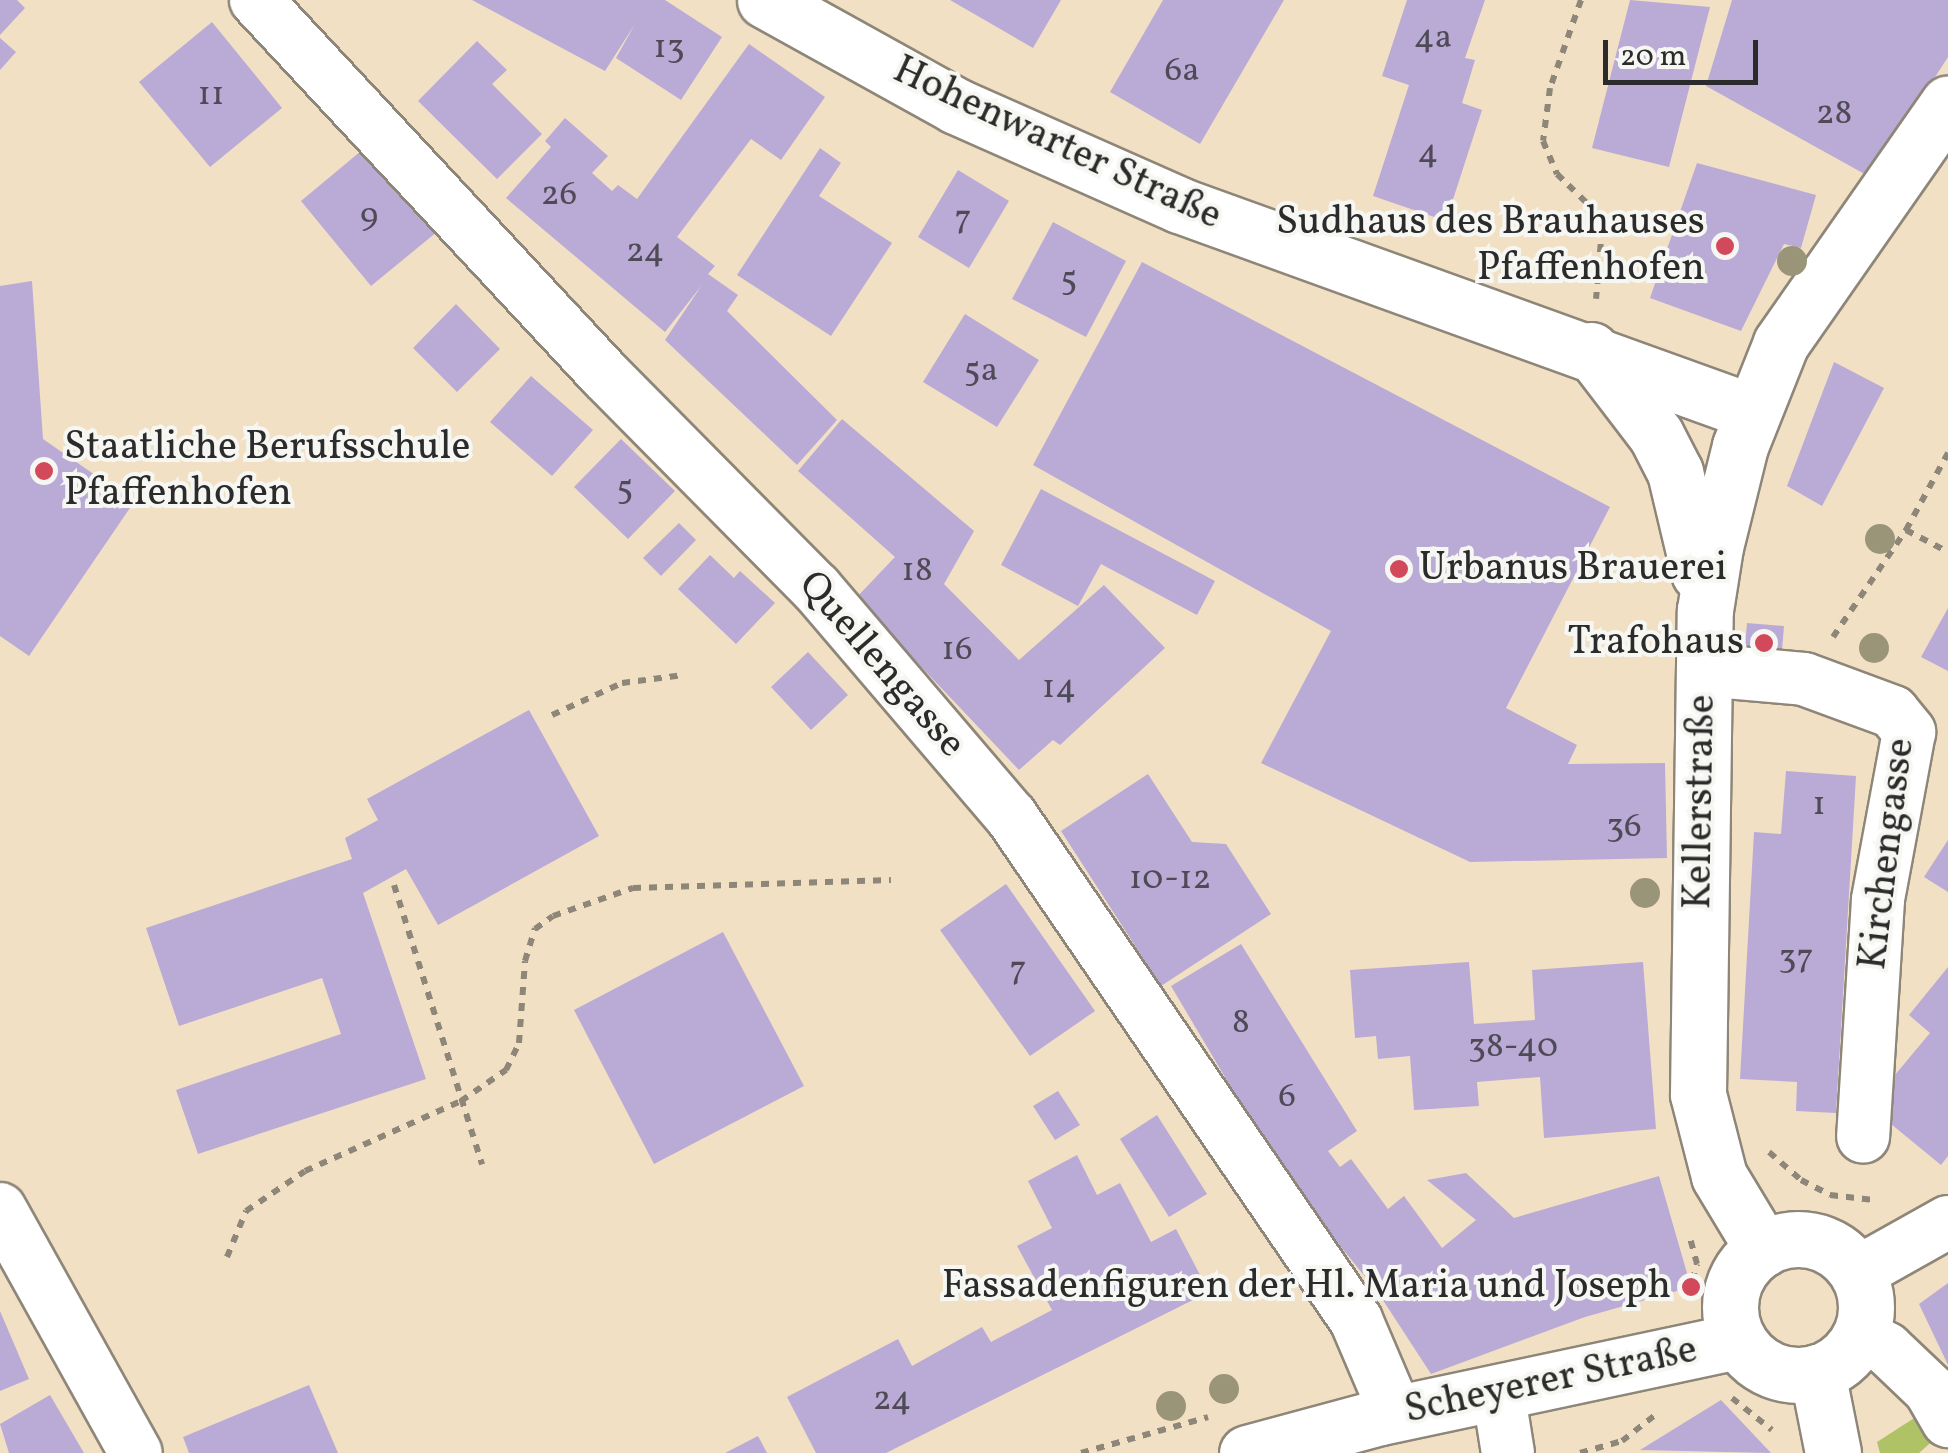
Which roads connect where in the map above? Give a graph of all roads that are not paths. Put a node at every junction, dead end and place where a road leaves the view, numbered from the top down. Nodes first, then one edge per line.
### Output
1 (256, 0) edge
2 (765, 0) edge
3 (1948, 104) edge
4 (1591, 350) junction
5 (1752, 412) junction
6 (1705, 610) junction
7 (1704, 670) junction
8 (1863, 1137) dead end
9 (0, 1209) edge
10 (1948, 1222) edge
11 (1763, 1249) junction
12 (1857, 1273) junction
13 (1860, 1335) junction
14 (1738, 1340) junction
15 (1817, 1372) junction
16 (1499, 1396) junction
17 (1396, 1414) junction
18 (1948, 1421) edge
19 (1808, 1449) edge
20 (136, 1453) edge
21 (1247, 1453) edge
22 (1508, 1453) edge

1 - 17 street, Quellengasse
2 - 4 street, Hohenwarter Straße
3 - 5 street, Kellerstraße
4 - 5 street, Hohenwarter Straße
4 - 6 street
5 - 6 street, Kellerstraße
6 - 7 street, Kellerstraße
7 - 8 street, Kirchengasse
7 - 11 street, Kellerstraße
9 - 20 street
10 - 12 street
11 - 12 street
11 - 14 street
12 - 13 street
13 - 15 street
13 - 18 street
14 - 15 street
14 - 16 street, Scheyerer Straße
15 - 19 street
16 - 17 street, Scheyerer Straße
16 - 22 street
17 - 21 street, Scheyerer Straße

